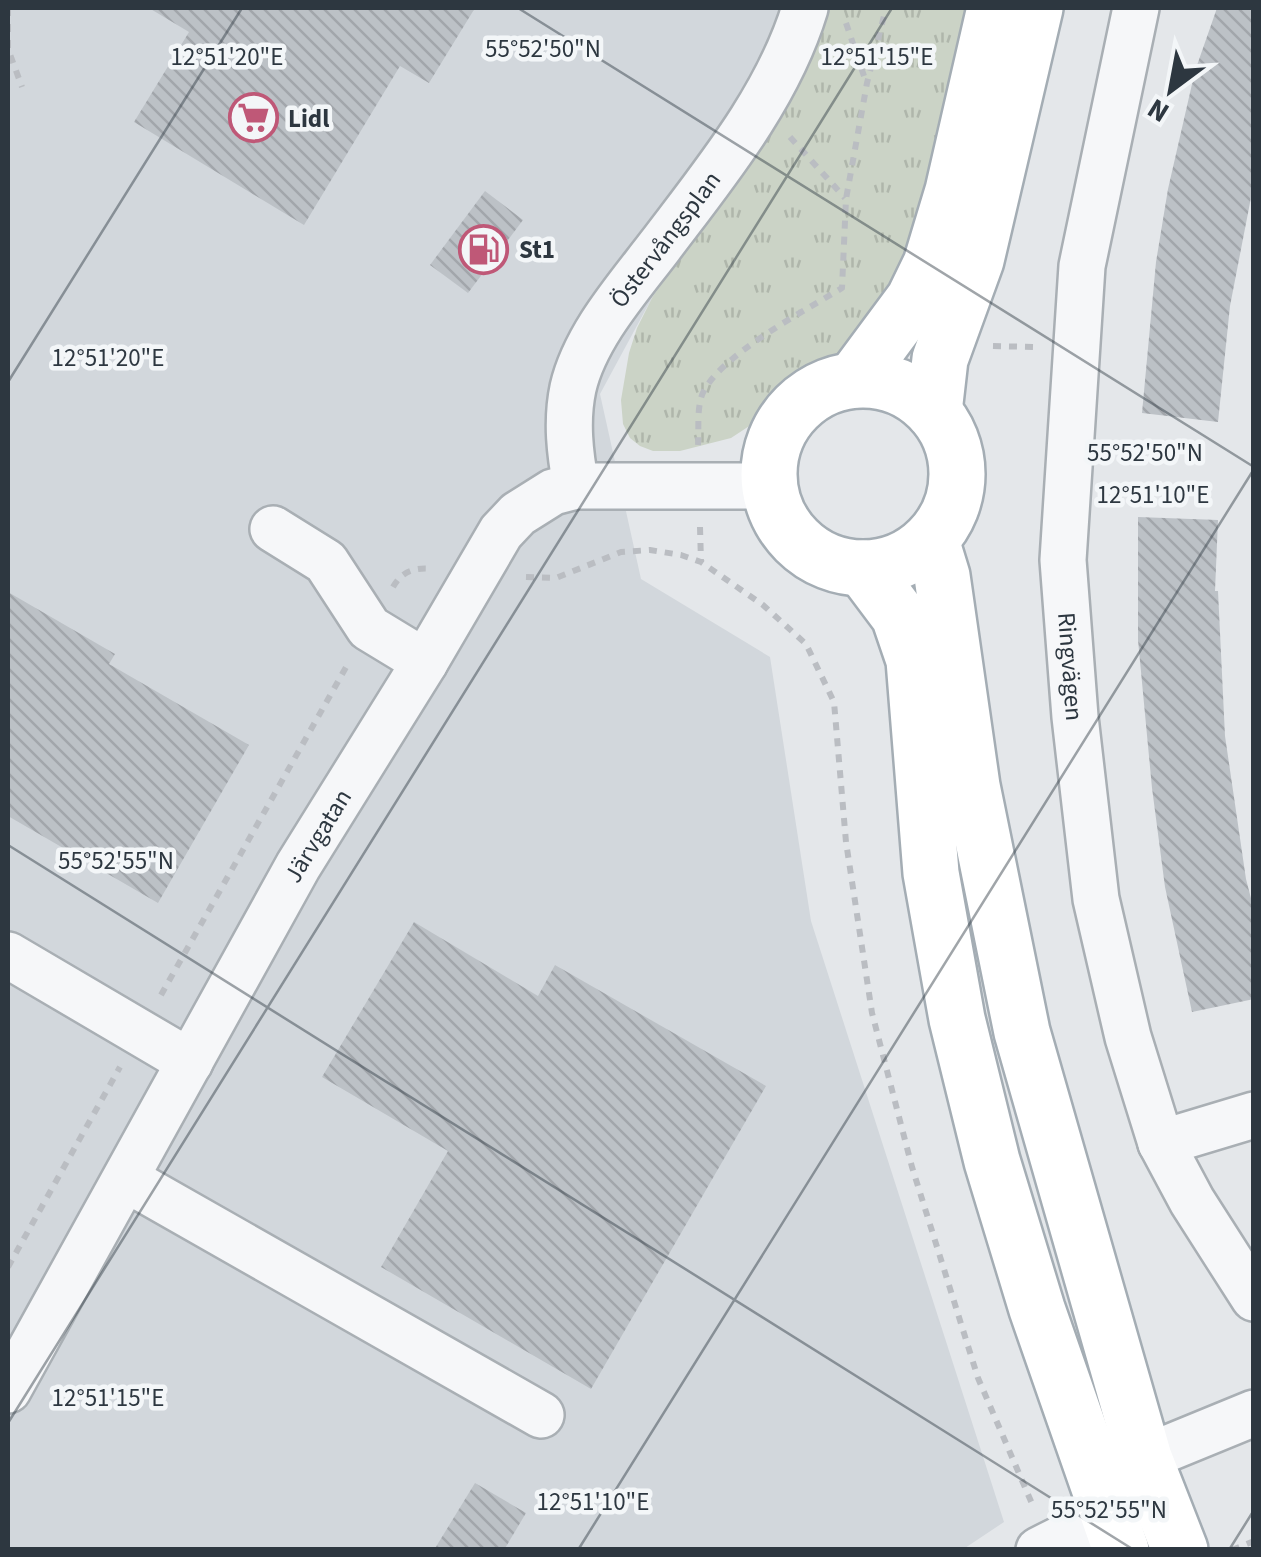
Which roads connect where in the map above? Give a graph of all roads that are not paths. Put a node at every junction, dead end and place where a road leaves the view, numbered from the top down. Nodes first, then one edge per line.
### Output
1 (805, 8) edge
2 (996, 8) edge
3 (1035, 8) edge
4 (1136, 8) edge
5 (854, 380) junction
6 (934, 412) junction
7 (576, 486) junction
8 (770, 486) junction
9 (273, 529) dead end
10 (931, 540) junction
11 (863, 568) junction
12 (425, 662) junction
13 (8, 954) edge
14 (190, 1062) junction
15 (1254, 1115) edge
16 (1162, 1143) junction
17 (126, 1179) junction
18 (1254, 1298) edge
19 (20, 1341) edge
20 (8, 1390) edge
21 (1254, 1413) edge
22 (541, 1415) dead end
23 (1117, 1500) edge
24 (1044, 1547) edge
25 (1180, 1550) edge

1 - 7 street, Östervångsplan
2 - 5 main road
3 - 6 main road
4 - 16 street, Ringvägen
5 - 6 main road
5 - 8 main road
6 - 10 main road
7 - 8 street, Järvgatan
7 - 12 street, Järvgatan
8 - 11 main road
9 - 12 street
10 - 11 main road
10 - 23 main road
11 - 23 main road
12 - 14 street, Järvgatan
13 - 14 street
14 - 17 street, Järvgatan
15 - 16 street
16 - 18 street, Ringvägen
17 - 19 street, Järvgatan
17 - 22 street
19 - 20 street, Järvgatan
21 - 23 street
23 - 24 street
23 - 25 main road

